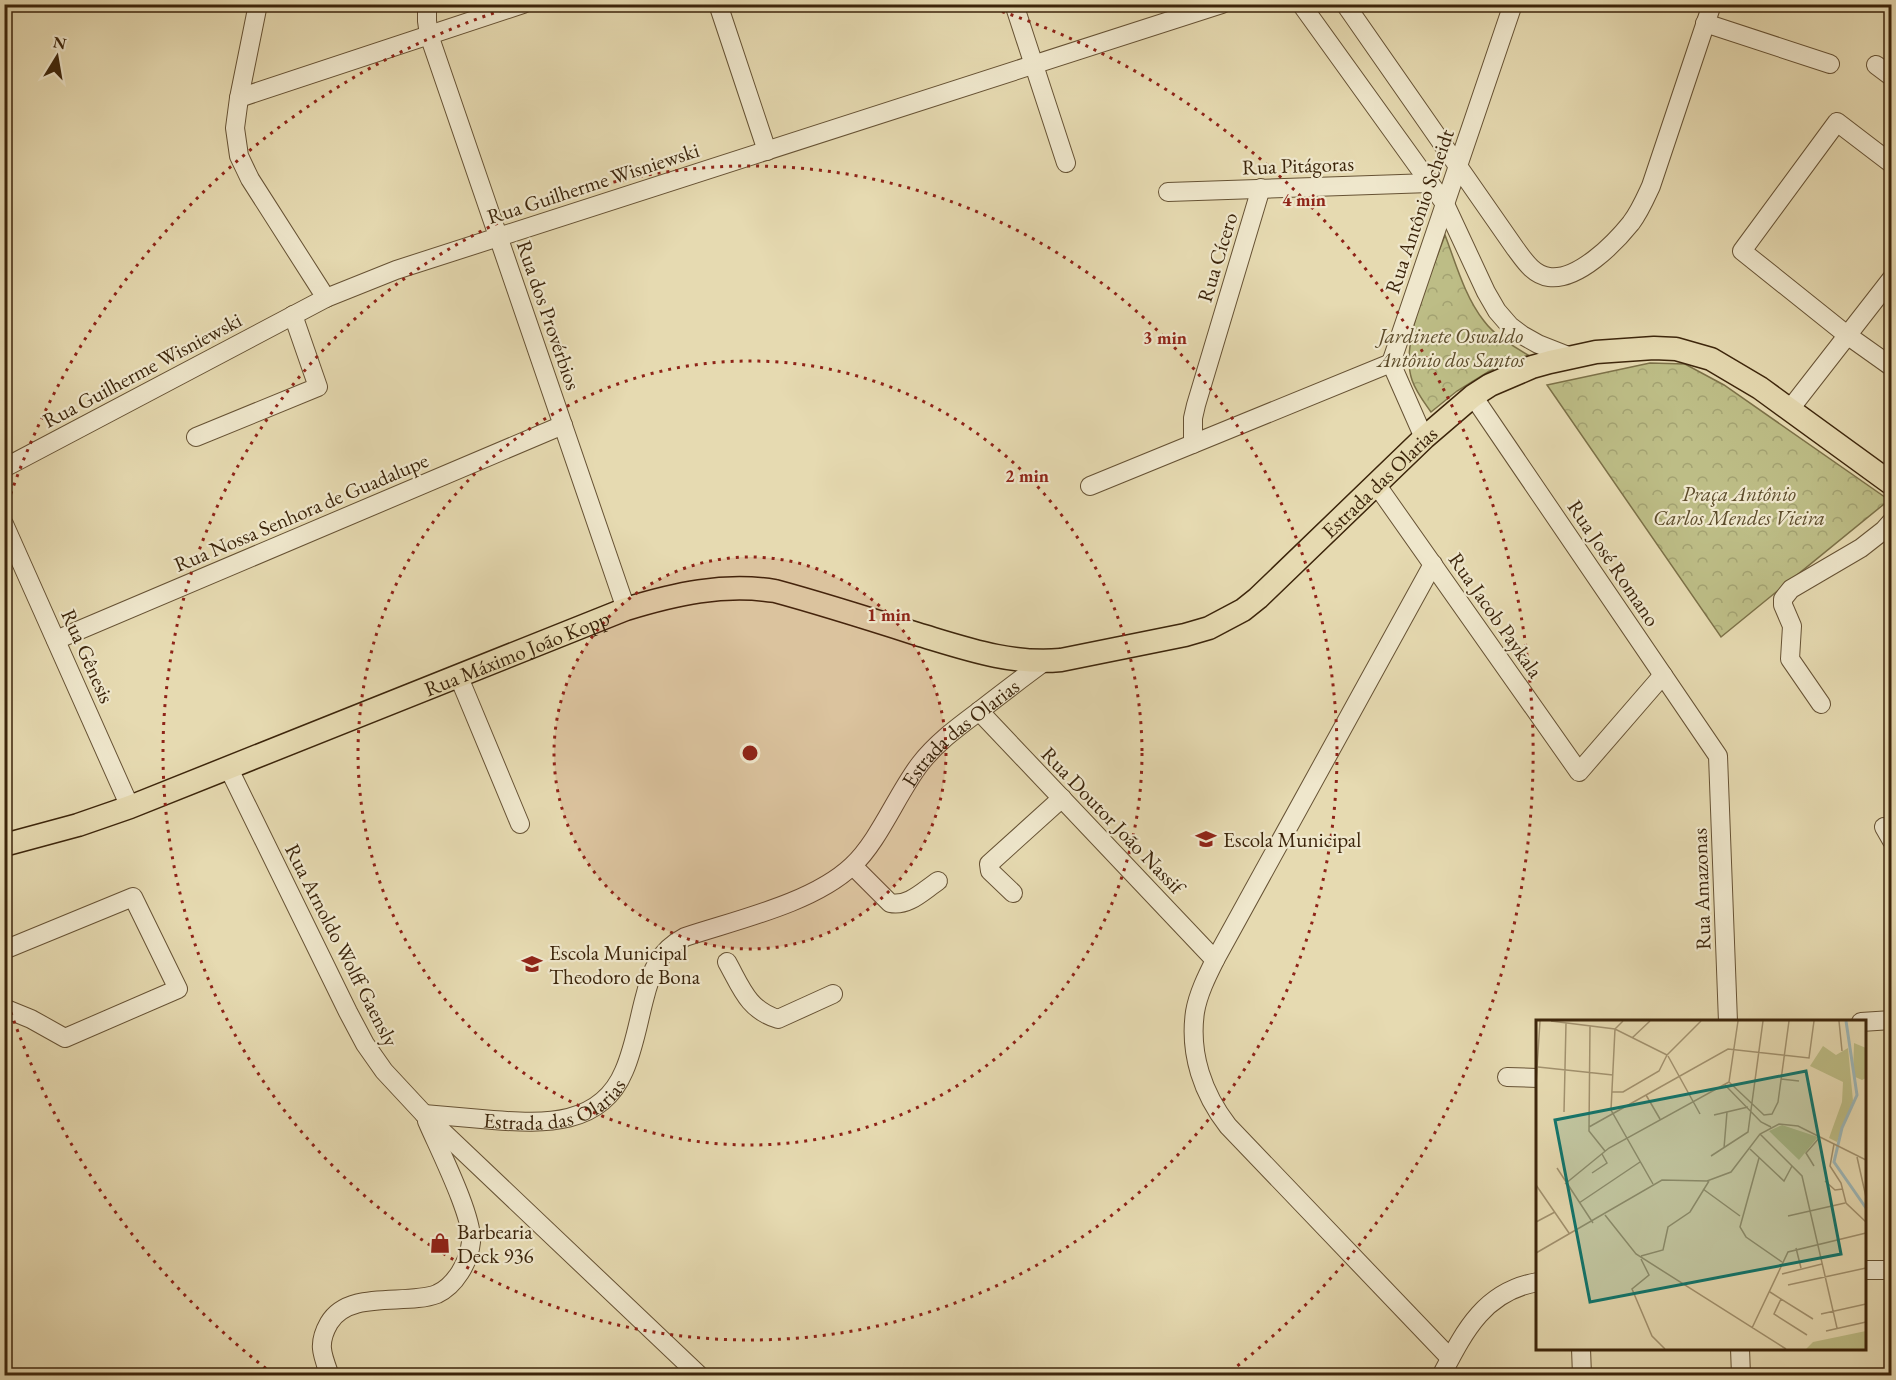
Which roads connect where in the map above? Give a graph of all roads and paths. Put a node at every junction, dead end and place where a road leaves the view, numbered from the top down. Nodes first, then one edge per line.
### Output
1 (258, 4) edge
2 (427, 4) edge
3 (523, 4) edge
4 (718, 4) edge
5 (1014, 4) edge
6 (1222, 4) edge
7 (1301, 4) edge
8 (1345, 4) edge
9 (1513, 4) edge
10 (1712, 4) edge
11 (1705, 23) junction
12 (429, 35) junction
13 (1830, 64) dead end
14 (1034, 65) junction
15 (1876, 65) dead end
16 (1892, 77) edge
17 (239, 98) junction
18 (766, 151) junction
19 (1066, 163) dead end
20 (1892, 164) edge
21 (1458, 167) junction
22 (1430, 183) junction
23 (1261, 189) junction
24 (1168, 192) dead end
25 (1445, 204) junction
26 (498, 237) junction
27 (1892, 278) edge
28 (326, 298) junction
29 (292, 315) junction
30 (1847, 335) junction
31 (1571, 357) junction
32 (1391, 363) junction
33 (1892, 367) edge
34 (1473, 396) junction
35 (1790, 410) junction
36 (563, 425) junction
37 (196, 437) dead end
38 (1424, 438) junction
39 (1193, 444) junction
40 (4, 468) edge
41 (1376, 484) junction
42 (1892, 484) edge
43 (1090, 486) dead end
44 (1892, 521) edge
45 (4, 524) edge
46 (1433, 564) junction
47 (626, 609) junction
48 (56, 640) junction
49 (1044, 662) junction
50 (458, 675) junction
51 (1664, 675) junction
52 (1821, 704) dead end
53 (979, 711) junction
54 (1718, 756) joint
55 (228, 767) junction
56 (1062, 798) junction
57 (130, 807) junction
58 (519, 824) dead end
59 (4, 845) edge
60 (853, 866) junction
61 (938, 881) dead end
62 (1012, 893) dead end
63 (4, 950) edge
64 (1215, 960) junction
65 (727, 962) dead end
66 (833, 994) dead end
67 (4, 1008) edge
68 (1728, 1020) edge
69 (1892, 1020) edge
70 (1866, 1022) edge
71 (1507, 1077) dead end
72 (1536, 1078) edge
73 (424, 1114) junction
74 (1866, 1270) edge
75 (1892, 1270) edge
76 (1536, 1282) edge
77 (1581, 1350) edge
78 (1740, 1350) edge
79 (1450, 1358) junction
80 (330, 1376) edge
81 (700, 1376) edge
82 (1441, 1376) edge
83 (1582, 1376) edge
84 (1741, 1376) edge

1 - 17 street
2 - 12 street, Rua dos Provérbios
3 - 12 street
4 - 18 street
5 - 14 street
6 - 14 street, Rua Guilherme Wisniewski
7 - 22 street
8 - 21 street
9 - 21 street, Rua Antônio Scheidt
10 - 11 street
11 - 13 street
11 - 21 street
12 - 17 street
12 - 26 street, Rua dos Provérbios
14 - 18 street, Rua Guilherme Wisniewski
14 - 19 street
15 - 16 street
17 - 28 street
18 - 26 street, Rua Guilherme Wisniewski
20 - 30 street
21 - 25 street, Rua Antônio Scheidt
22 - 23 street, Rua Pitágoras
22 - 25 street
23 - 24 street, Rua Pitágoras
23 - 39 street, Rua Cícero
25 - 31 street
25 - 32 street, Rua Antônio Scheidt
26 - 28 street, Rua Guilherme Wisniewski
26 - 36 street, Rua dos Provérbios
27 - 30 street
28 - 29 street, Rua Guilherme Wisniewski
29 - 37 street
29 - 40 street, Rua Guilherme Wisniewski
30 - 33 street
30 - 35 street
31 - 34 main road, Estrada das Olarias
31 - 35 main road, Estrada das Olarias
32 - 38 street
32 - 39 street
34 - 38 main road, Estrada das Olarias
34 - 51 street, Rua José Romano
35 - 42 main road, Estrada das Olarias
36 - 47 street, Rua dos Provérbios
36 - 48 street, Rua Nossa Senhora de Guadalupe
38 - 41 main road, Estrada das Olarias
39 - 43 street
41 - 46 street, Rua Jacob Paykala
41 - 49 main road, Estrada das Olarias
44 - 52 street
45 - 48 street, Rua Gênesis
46 - 51 street, Rua Jacob Paykala
46 - 64 street
47 - 49 main road, Rua Máximo João Kopp
47 - 50 main road, Rua Máximo João Kopp
48 - 57 street, Rua Gênesis
49 - 53 street, Estrada das Olarias
50 - 55 main road, Rua Máximo João Kopp
50 - 58 street
51 - 54 street, Rua José Romano
53 - 56 street, Rua Doutor João Nassif
53 - 60 street, Estrada das Olarias
54 - 68 street, Rua Amazonas
55 - 57 main road, Rua Máximo João Kopp
55 - 73 street, Rua Arnoldo Wolff Gaensly
56 - 62 street
56 - 64 street, Rua Doutor João Nassif
57 - 59 main road, Rua Máximo João Kopp
60 - 61 street
60 - 73 street, Estrada das Olarias
63 - 67 street
64 - 79 street
65 - 66 street
69 - 70 street
71 - 72 street
73 - 80 street
73 - 81 street, Rua Arnoldo Wolff Gaensly
74 - 75 street
76 - 79 street
77 - 83 street
78 - 84 street
79 - 82 street

